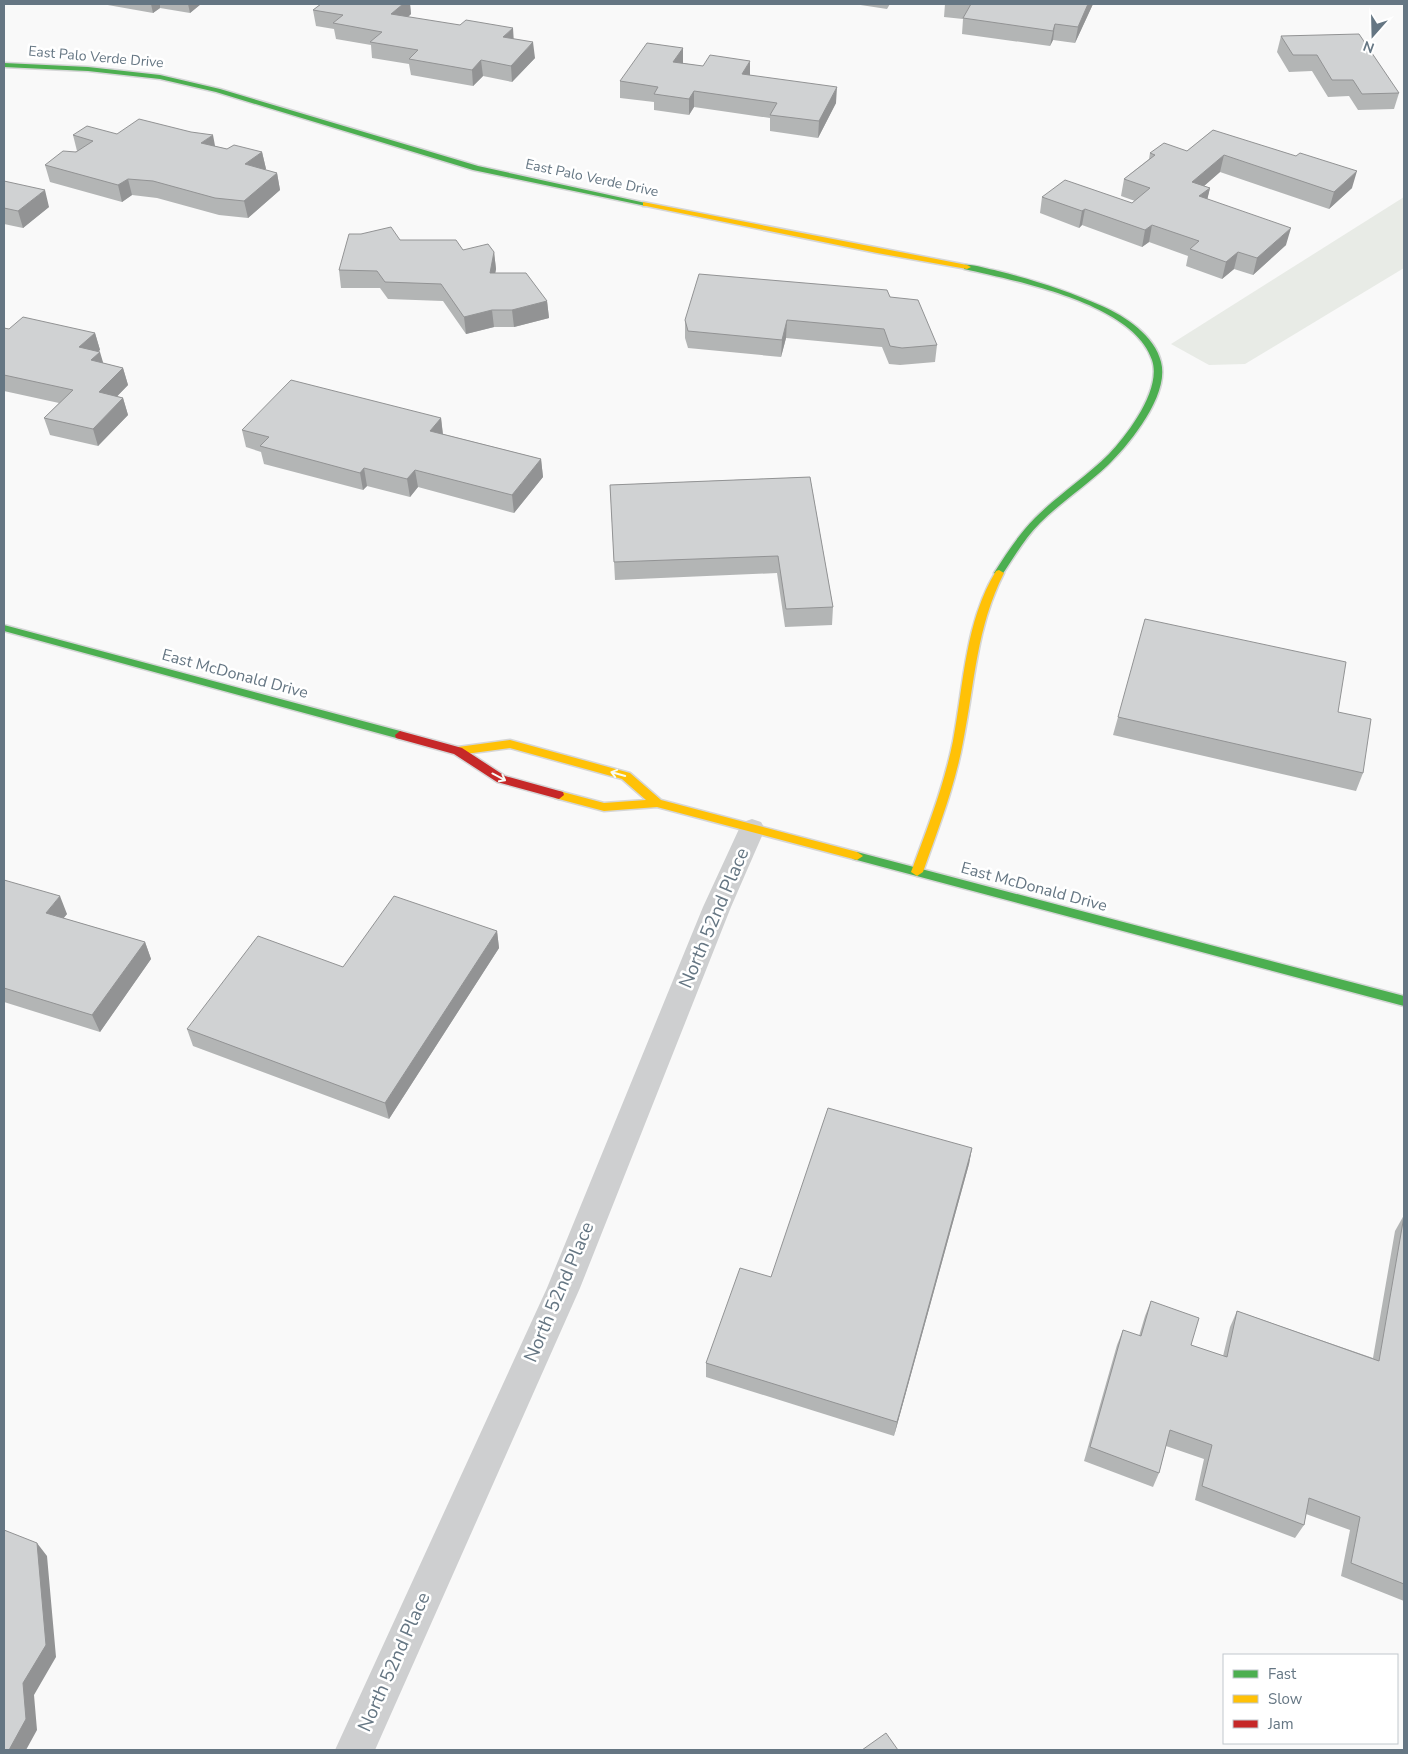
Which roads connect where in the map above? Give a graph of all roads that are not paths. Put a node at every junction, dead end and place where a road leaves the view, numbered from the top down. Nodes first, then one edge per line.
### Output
1 (4, 65) edge
2 (4, 628) edge
3 (458, 751) junction
4 (657, 803) junction
5 (752, 829) junction
6 (918, 872) junction
7 (1404, 1001) edge
8 (355, 1750) edge

1 - 6 street, East Palo Verde Drive
2 - 3 street, East McDonald Drive
3 -> 4 street, East McDonald Drive
4 -> 3 street, East McDonald Drive
4 - 5 street, East McDonald Drive
5 - 6 street, East McDonald Drive
5 - 8 street, North 52nd Place
6 - 7 street, East McDonald Drive

